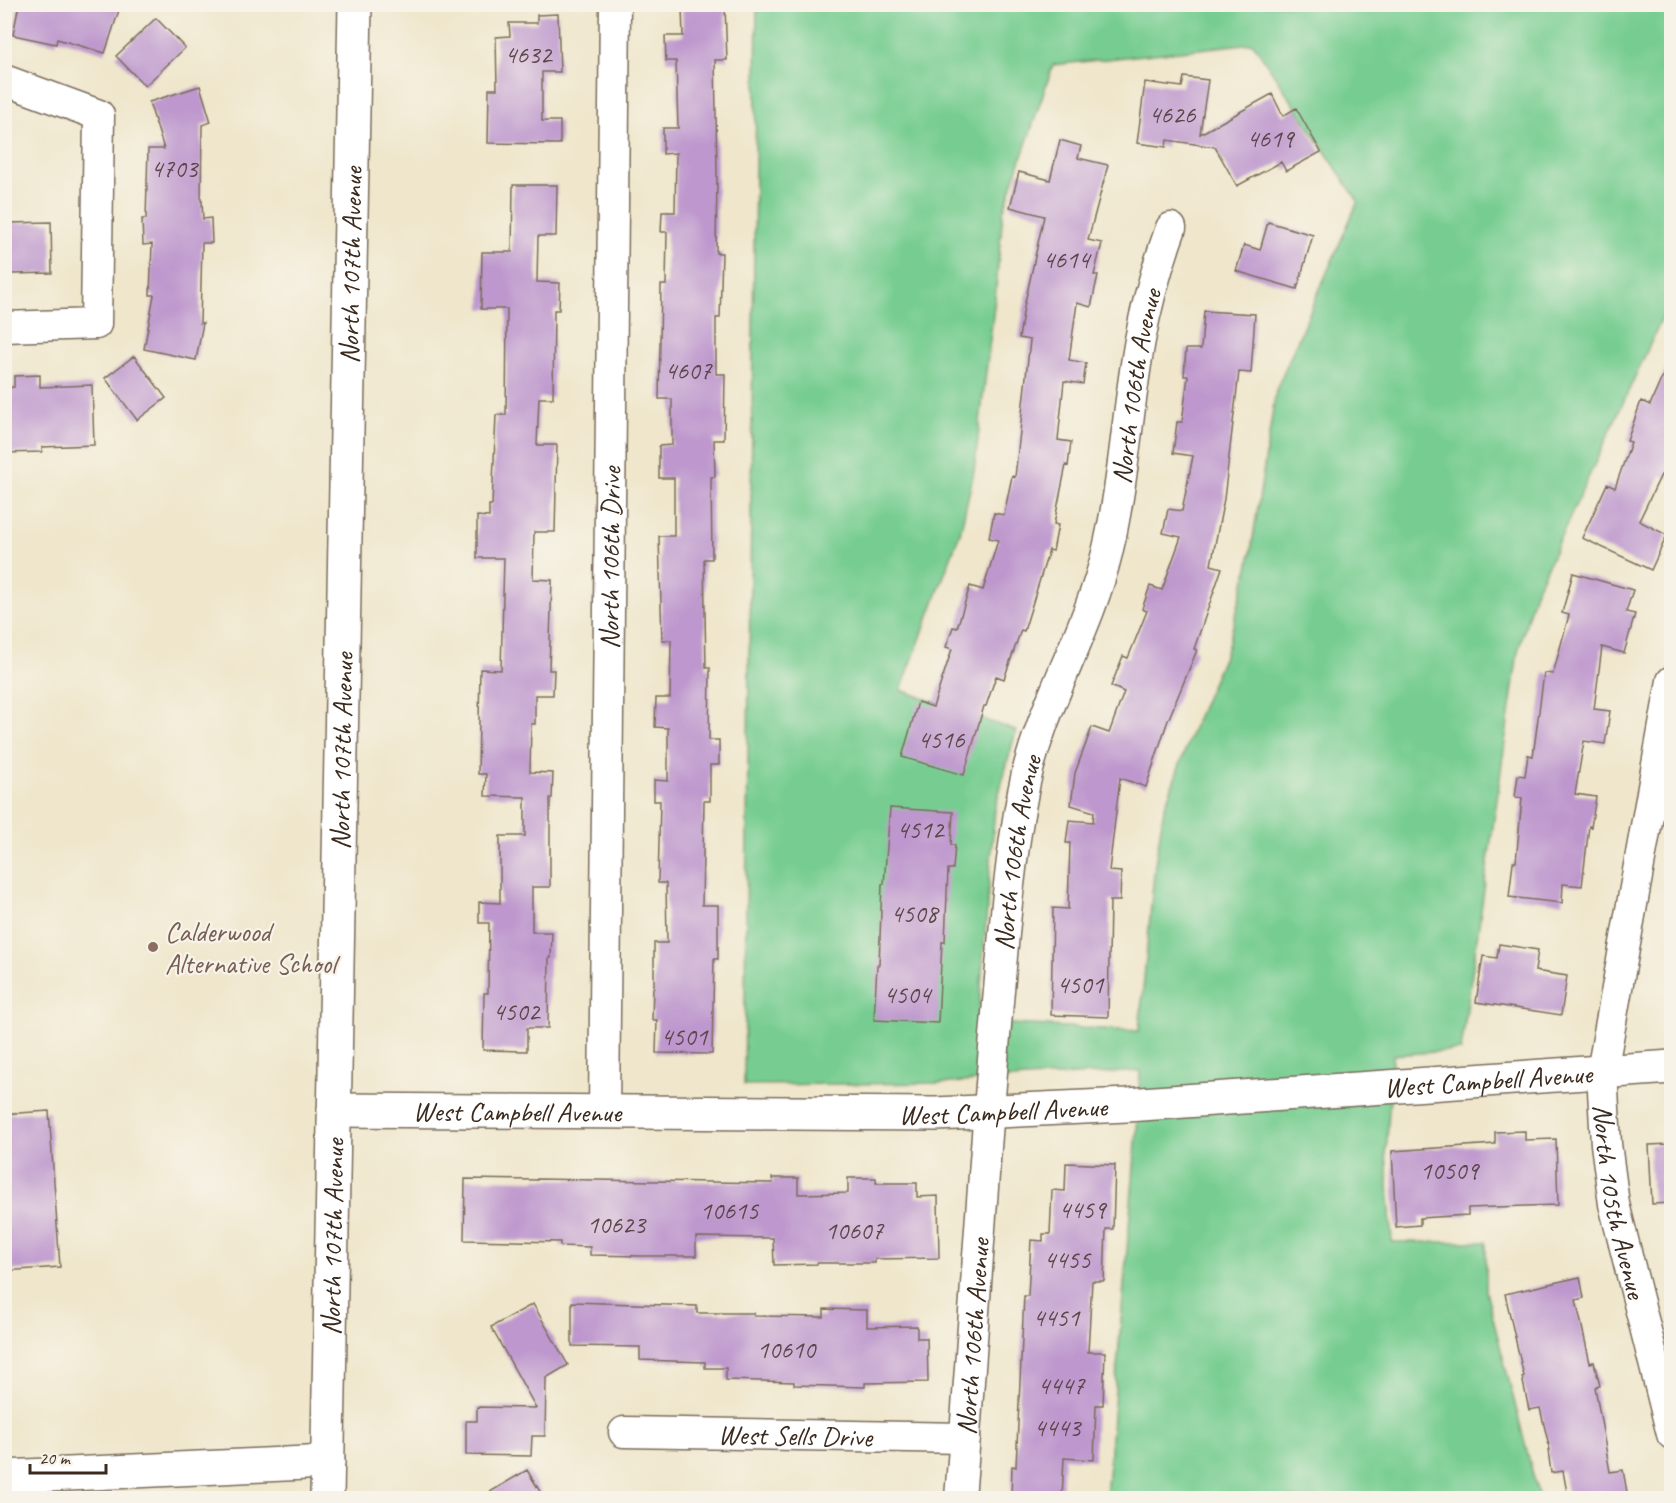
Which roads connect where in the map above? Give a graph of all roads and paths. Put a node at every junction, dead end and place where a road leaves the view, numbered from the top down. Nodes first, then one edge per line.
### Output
1 (355, 4) edge
2 (615, 4) edge
3 (4, 80) edge
4 (1171, 228) dead end
5 (4, 327) edge
6 (1671, 681) edge
7 (1664, 761) edge
8 (1671, 1067) edge
9 (1602, 1072) junction
10 (334, 1110) junction
11 (604, 1112) junction
12 (989, 1112) junction
13 (1670, 1421) edge
14 (624, 1432) dead end
15 (965, 1438) junction
16 (328, 1462) junction
17 (4, 1477) edge
18 (327, 1498) edge
19 (960, 1498) edge

1 - 10 street, North 107th Avenue
2 - 11 street, North 106th Drive
3 - 5 street
4 - 12 street, North 106th Avenue
6 - 7 street, North 105th Avenue
7 - 9 street, North 105th Avenue
8 - 9 street, West Campbell Avenue
9 - 12 street, West Campbell Avenue
9 - 13 street, North 105th Avenue
10 - 11 street, West Campbell Avenue
10 - 16 street, North 107th Avenue
11 - 12 street, West Campbell Avenue
12 - 15 street, North 106th Avenue
14 - 15 street, West Sells Drive
15 - 19 street, North 106th Avenue
16 - 17 street
16 - 18 street, North 107th Avenue

